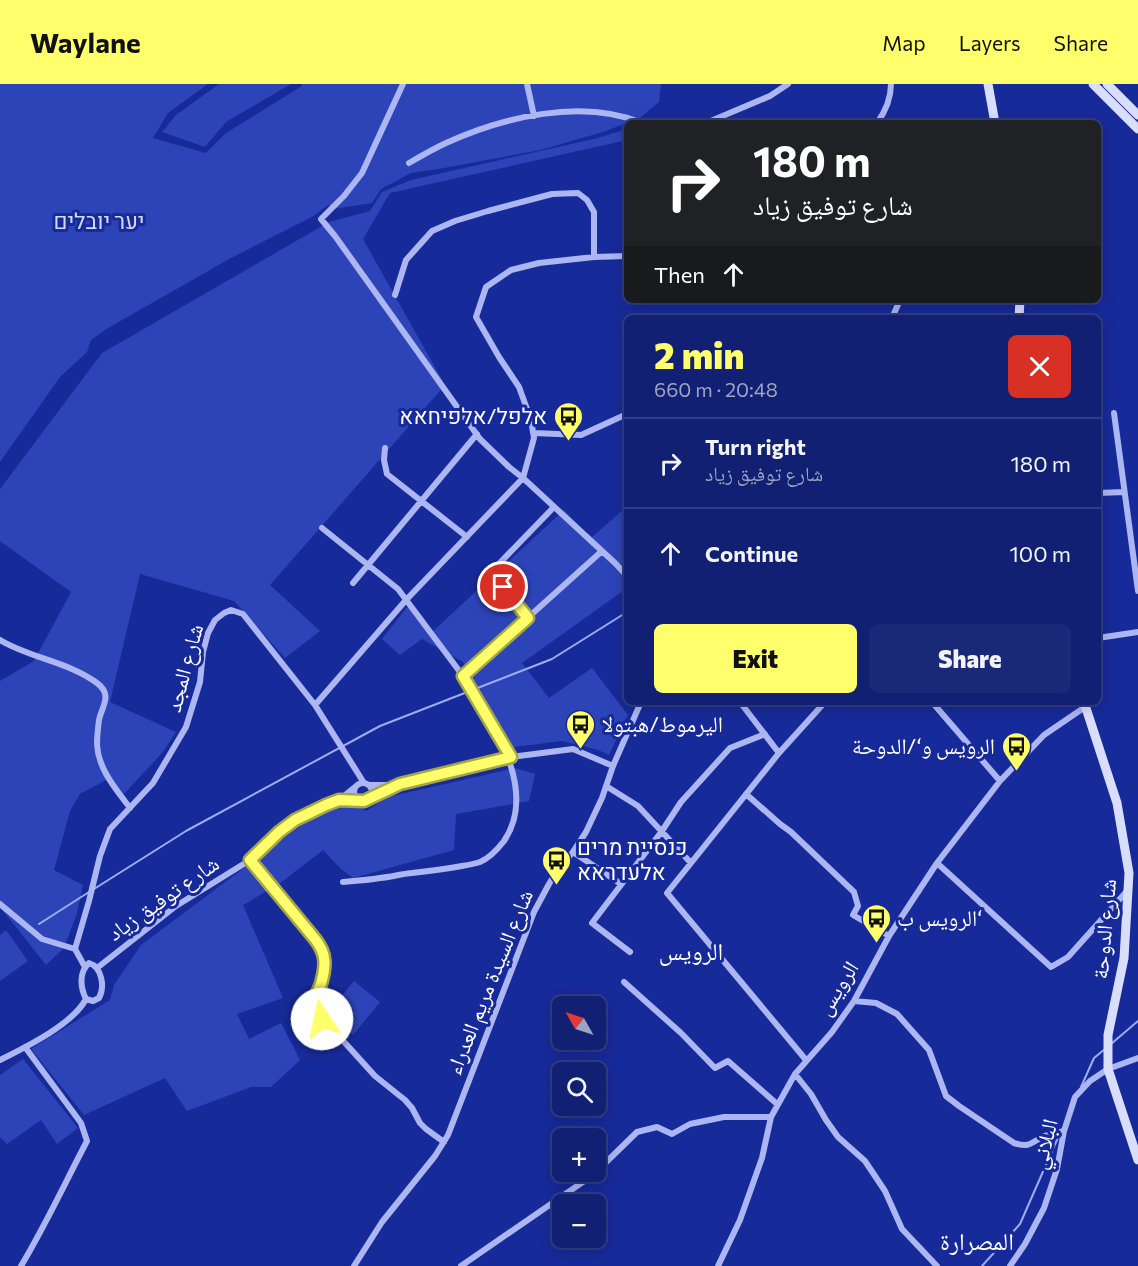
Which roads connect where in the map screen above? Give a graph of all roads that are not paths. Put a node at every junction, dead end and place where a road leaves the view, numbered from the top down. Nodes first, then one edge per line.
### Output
1 (403, 84) edge
2 (527, 84) edge
3 (788, 84) edge
4 (891, 84) edge
5 (988, 84) edge
6 (1093, 84) edge
7 (1107, 84) edge
8 (1138, 115) edge
9 (534, 116) junction
10 (635, 120) edge
11 (713, 120) edge
12 (879, 120) edge
13 (995, 120) edge
14 (1138, 129) edge
15 (410, 163) dead end
16 (624, 256) edge
17 (594, 257) junction
18 (395, 295) dead end
19 (1114, 413) dead end
20 (624, 415) edge
21 (534, 432) junction
22 (477, 434) junction
23 (385, 448) dead end
24 (523, 478) junction
25 (1124, 492) junction
26 (1101, 494) edge
27 (421, 501) junction
28 (554, 507) junction
29 (322, 528) dead end
30 (467, 537) junction
31 (602, 551) junction
32 (368, 565) junction
33 (624, 573) edge
34 (352, 583) dead end
35 (1138, 591) edge
36 (406, 600) junction
37 (528, 618) junction
38 (1138, 632) edge
39 (1101, 638) edge
40 (0, 640) edge
41 (463, 676) junction
42 (315, 705) junction
43 (640, 705) edge
44 (743, 705) edge
45 (822, 705) edge
46 (935, 705) edge
47 (1084, 705) edge
48 (765, 734) junction
49 (779, 753) junction
50 (509, 757) junction
51 (613, 766) junction
52 (1000, 781) junction
53 (366, 784) junction
54 (400, 784) junction
55 (606, 786) junction
56 (355, 787) junction
57 (746, 794) junction
58 (370, 798) junction
59 (339, 800) junction
60 (360, 801) junction
61 (130, 808) junction
62 (662, 831) junction
63 (573, 852) junction
64 (250, 860) junction
65 (691, 863) junction
66 (937, 863) junction
67 (343, 882) dead end
68 (621, 884) junction
69 (1128, 890) junction
70 (0, 903) edge
71 (888, 936) junction
72 (75, 949) junction
73 (630, 952) dead end
74 (85, 967) junction
75 (97, 968) junction
76 (624, 982) dead end
77 (86, 999) junction
78 (854, 1000) junction
79 (25, 1047) junction
80 (1138, 1058) edge
81 (0, 1060) edge
82 (806, 1060) junction
83 (1108, 1069) junction
84 (795, 1074) junction
85 (777, 1104) junction
86 (771, 1117) junction
87 (1064, 1131) junction
88 (444, 1142) junction
89 (1138, 1160) edge
90 (21, 1266) edge
91 (354, 1266) edge
92 (461, 1266) edge
93 (718, 1266) edge
94 (937, 1266) edge
95 (1010, 1266) edge

1 - 22 street
2 - 9 street
3 - 11 street
4 - 12 street
5 - 13 street
6 - 14 street
7 - 8 street
9 - 10 street
9 - 15 street
16 - 17 street
17 - 18 street
17 - 21 street
19 - 25 street
20 - 21 street
21 - 24 street
22 - 24 street
22 - 27 street
23 - 27 street
24 - 28 street
24 - 30 street
25 - 26 street
25 - 35 street
27 - 30 street
27 - 32 street
28 - 31 street
28 - 37 street
29 - 32 street
30 - 36 street
31 - 33 street
31 - 37 street
32 - 34 street
32 - 36 street
36 - 41 street
36 - 42 street
37 - 41 street
38 - 39 street
40 - 61 street
41 - 50 street
42 - 53 street, شارع المجد
42 - 61 street, شارع المجد
43 - 51 street, شارع السيدة مريم العدراء
44 - 48 street
45 - 49 street
46 - 52 street
47 - 52 street, الرويس
47 - 69 street, شارع الدوحة
48 - 49 street
48 - 62 street
49 - 57 street
50 - 51 street
50 - 54 street
50 - 67 street
51 - 55 street, شارع السيدة مريم العدراء
52 - 66 street, الرويس
53 - 54 street
53 - 56 street
53 - 58 street
54 - 58 street
55 - 62 street
55 - 63 street, شارع السيدة مريم العدراء
56 - 59 street
56 - 60 street
57 - 65 street
57 - 71 street
58 - 60 street
59 - 60 street
59 - 64 street, شارع توفيق زياد
61 - 72 street, شارع المجد
62 - 65 street
62 - 68 street
63 - 68 street
63 - 88 street, شارع السيدة مريم العدراء
64 - 75 street, شارع توفيق زياد
64 - 88 street
65 - 82 street
66 - 69 street
66 - 71 street, الرويس
68 - 73 street
69 - 83 street, شارع الدوحة
70 - 72 street
71 - 78 street, الرويس
72 - 74 street
74 - 75 street
74 - 77 street
75 - 77 street
76 - 85 street
77 - 79 street
78 - 82 street, الرويس
78 - 87 street
79 - 81 street
79 - 90 street
80 - 83 street, البلاني
82 - 84 street, الرويس
83 - 87 street, البلاني
83 - 89 street, شارع الدوحة
84 - 85 street, الرويس
84 - 94 street
85 - 86 street, الرويس
86 - 92 street
86 - 93 street, الرويس
87 - 95 street, البلاني
88 - 91 street, شارع السيدة مريم العدراء

